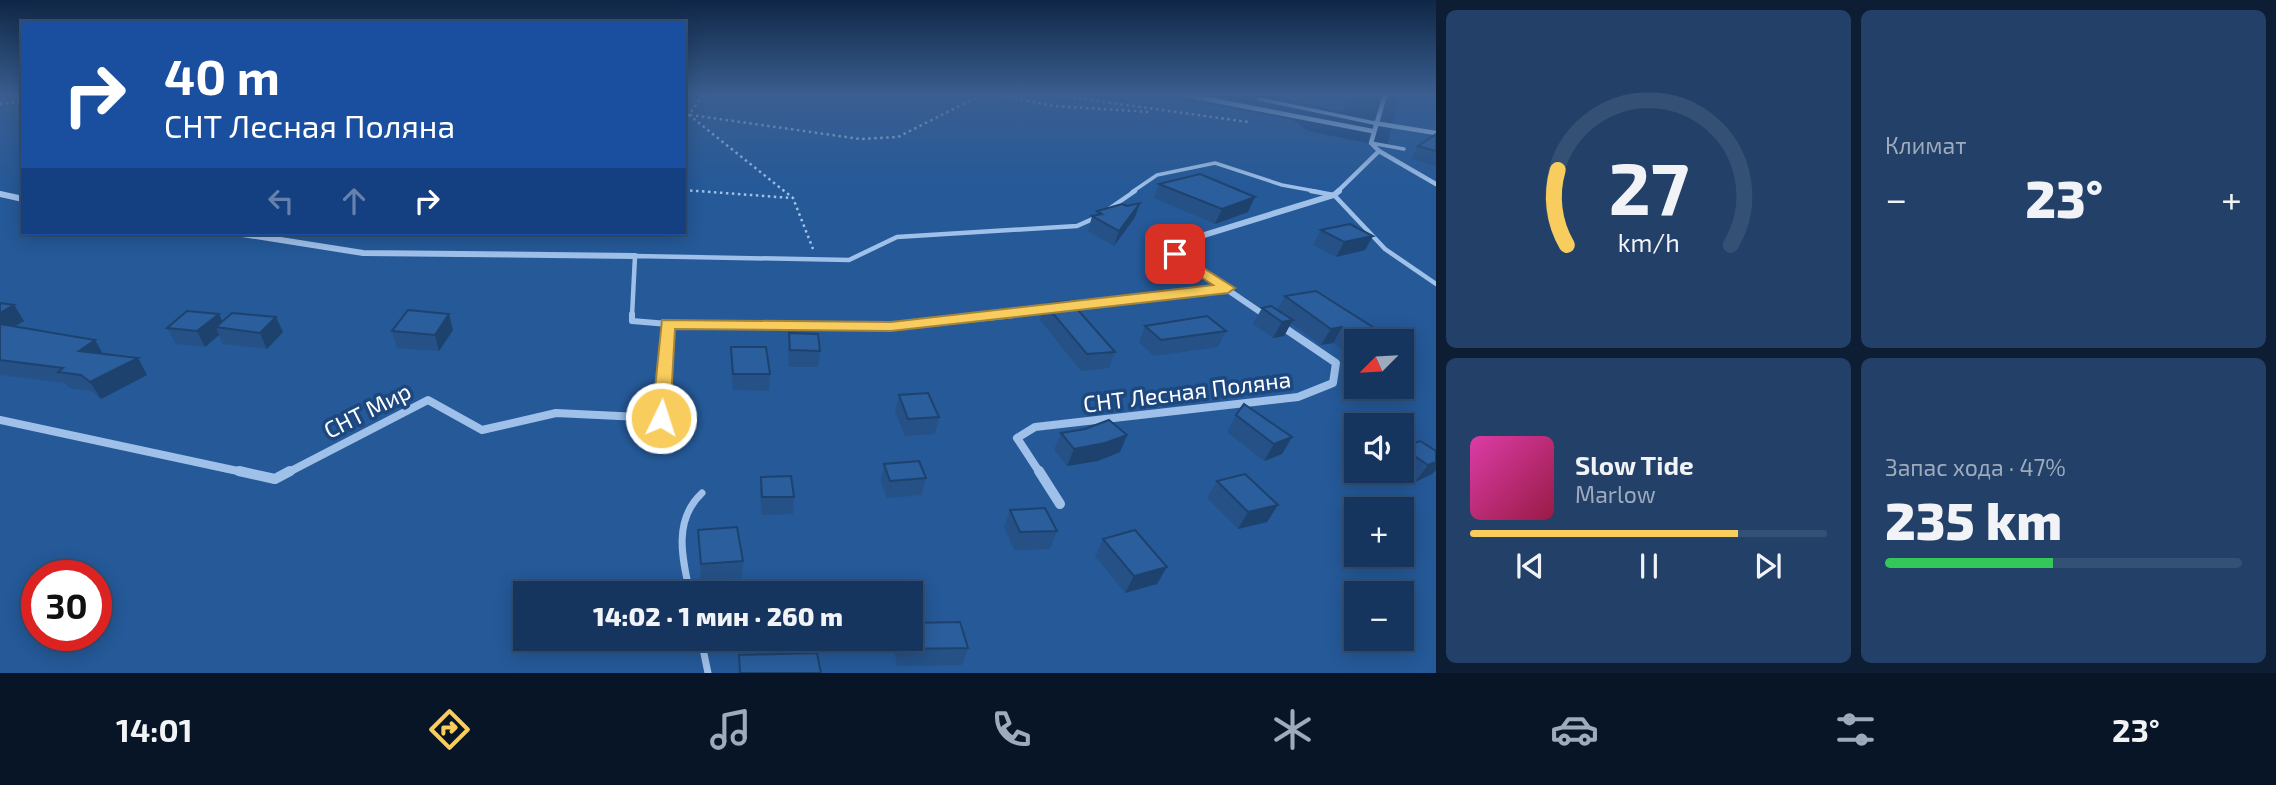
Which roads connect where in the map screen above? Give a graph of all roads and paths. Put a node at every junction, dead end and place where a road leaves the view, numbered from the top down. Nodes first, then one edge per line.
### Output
1 (703, 126) edge
2 (773, 126) edge
3 (919, 126) edge
4 (1370, 126) edge
5 (1373, 127) junction
6 (1436, 133) edge
7 (1371, 143) junction
8 (1404, 149) dead end
9 (1379, 151) junction
10 (1436, 184) edge
11 (686, 190) edge
12 (0, 194) edge
13 (1334, 195) junction
14 (793, 198) junction
15 (21, 199) edge
16 (249, 235) edge
17 (635, 256) junction
18 (817, 261) junction
19 (1436, 284) edge
20 (1228, 288) junction
21 (668, 324) junction
22 (0, 420) edge
23 (702, 493) dead end
24 (1060, 504) dead end
25 (688, 581) edge
26 (703, 651) edge
27 (708, 673) edge

1 - 14 path
2 - 3 path
4 - 5 street
5 - 6 street
5 - 7 street
7 - 8 lane
7 - 9 street
9 - 10 street
9 - 13 street, СНТ Лесная Поляна
11 - 14 path
12 - 15 street
13 - 18 lane
13 - 19 lane
13 - 20 street, СНТ Лесная Поляна
14 - 18 path
16 - 17 street
17 - 18 lane
17 - 21 lane
20 - 21 street
20 - 24 street, СНТ Лесная Поляна
21 - 22 street, СНТ Мир
23 - 25 lane
26 - 27 lane

